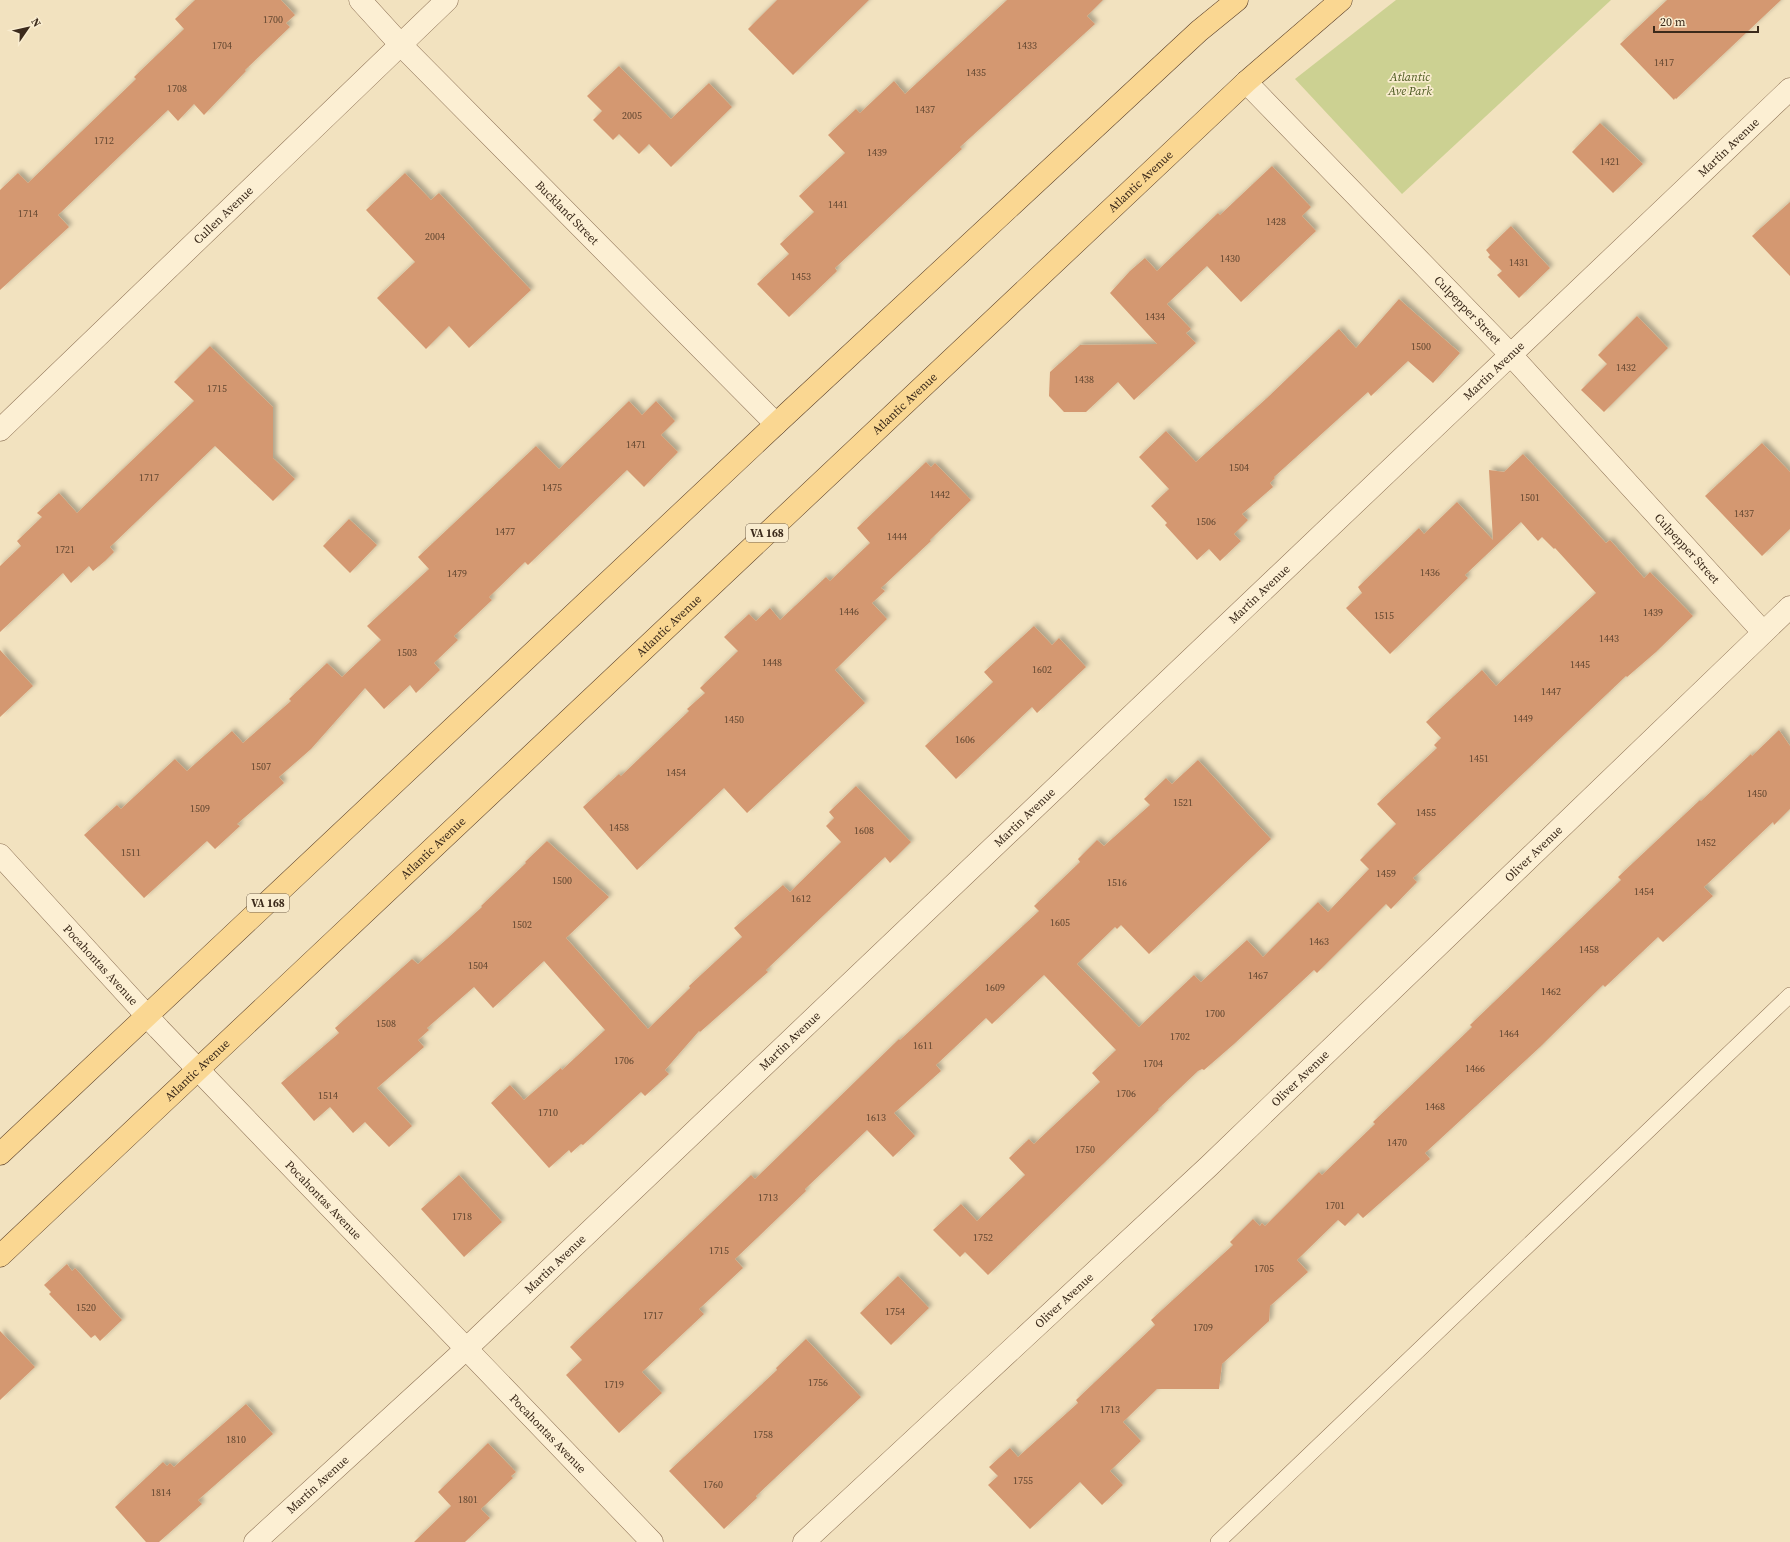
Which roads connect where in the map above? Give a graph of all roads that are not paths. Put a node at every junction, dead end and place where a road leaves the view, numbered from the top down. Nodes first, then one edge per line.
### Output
1 (360, 0) edge
2 (447, 0) edge
3 (1238, 0) edge
4 (1341, 0) edge
5 (400, 44) junction
6 (1246, 82) junction
7 (1790, 89) edge
8 (1511, 355) junction
9 (776, 424) junction
10 (0, 430) edge
11 (1790, 607) edge
12 (1763, 632) junction
13 (0, 855) edge
14 (1790, 995) edge
15 (148, 1016) junction
16 (197, 1069) junction
17 (0, 1154) edge
18 (0, 1256) edge
19 (466, 1349) junction
20 (255, 1542) edge
21 (652, 1542) edge
22 (804, 1542) edge
23 (1218, 1542) edge

1 - 5 street, Buckland Street
2 - 5 street, Cullen Avenue
3 - 9 main road, VA 168
4 - 6 main road, Atlantic Avenue / VA 168
5 - 9 street, Buckland Street
5 - 10 street, Cullen Avenue
6 - 8 street, Culpepper Street
6 - 16 main road, Atlantic Avenue / VA 168
7 - 8 street, Martin Avenue
8 - 12 street, Culpepper Street
8 - 19 street, Martin Avenue
9 - 15 main road, VA 168
11 - 12 street, Oliver Avenue
12 - 22 street, Oliver Avenue
13 - 15 street, Pocahontas Avenue
14 - 23 lane
15 - 16 street, Pocahontas Avenue
15 - 17 main road, VA 168
16 - 18 main road, Atlantic Avenue / VA 168
16 - 19 street, Pocahontas Avenue
19 - 20 street, Martin Avenue
19 - 21 street, Pocahontas Avenue

